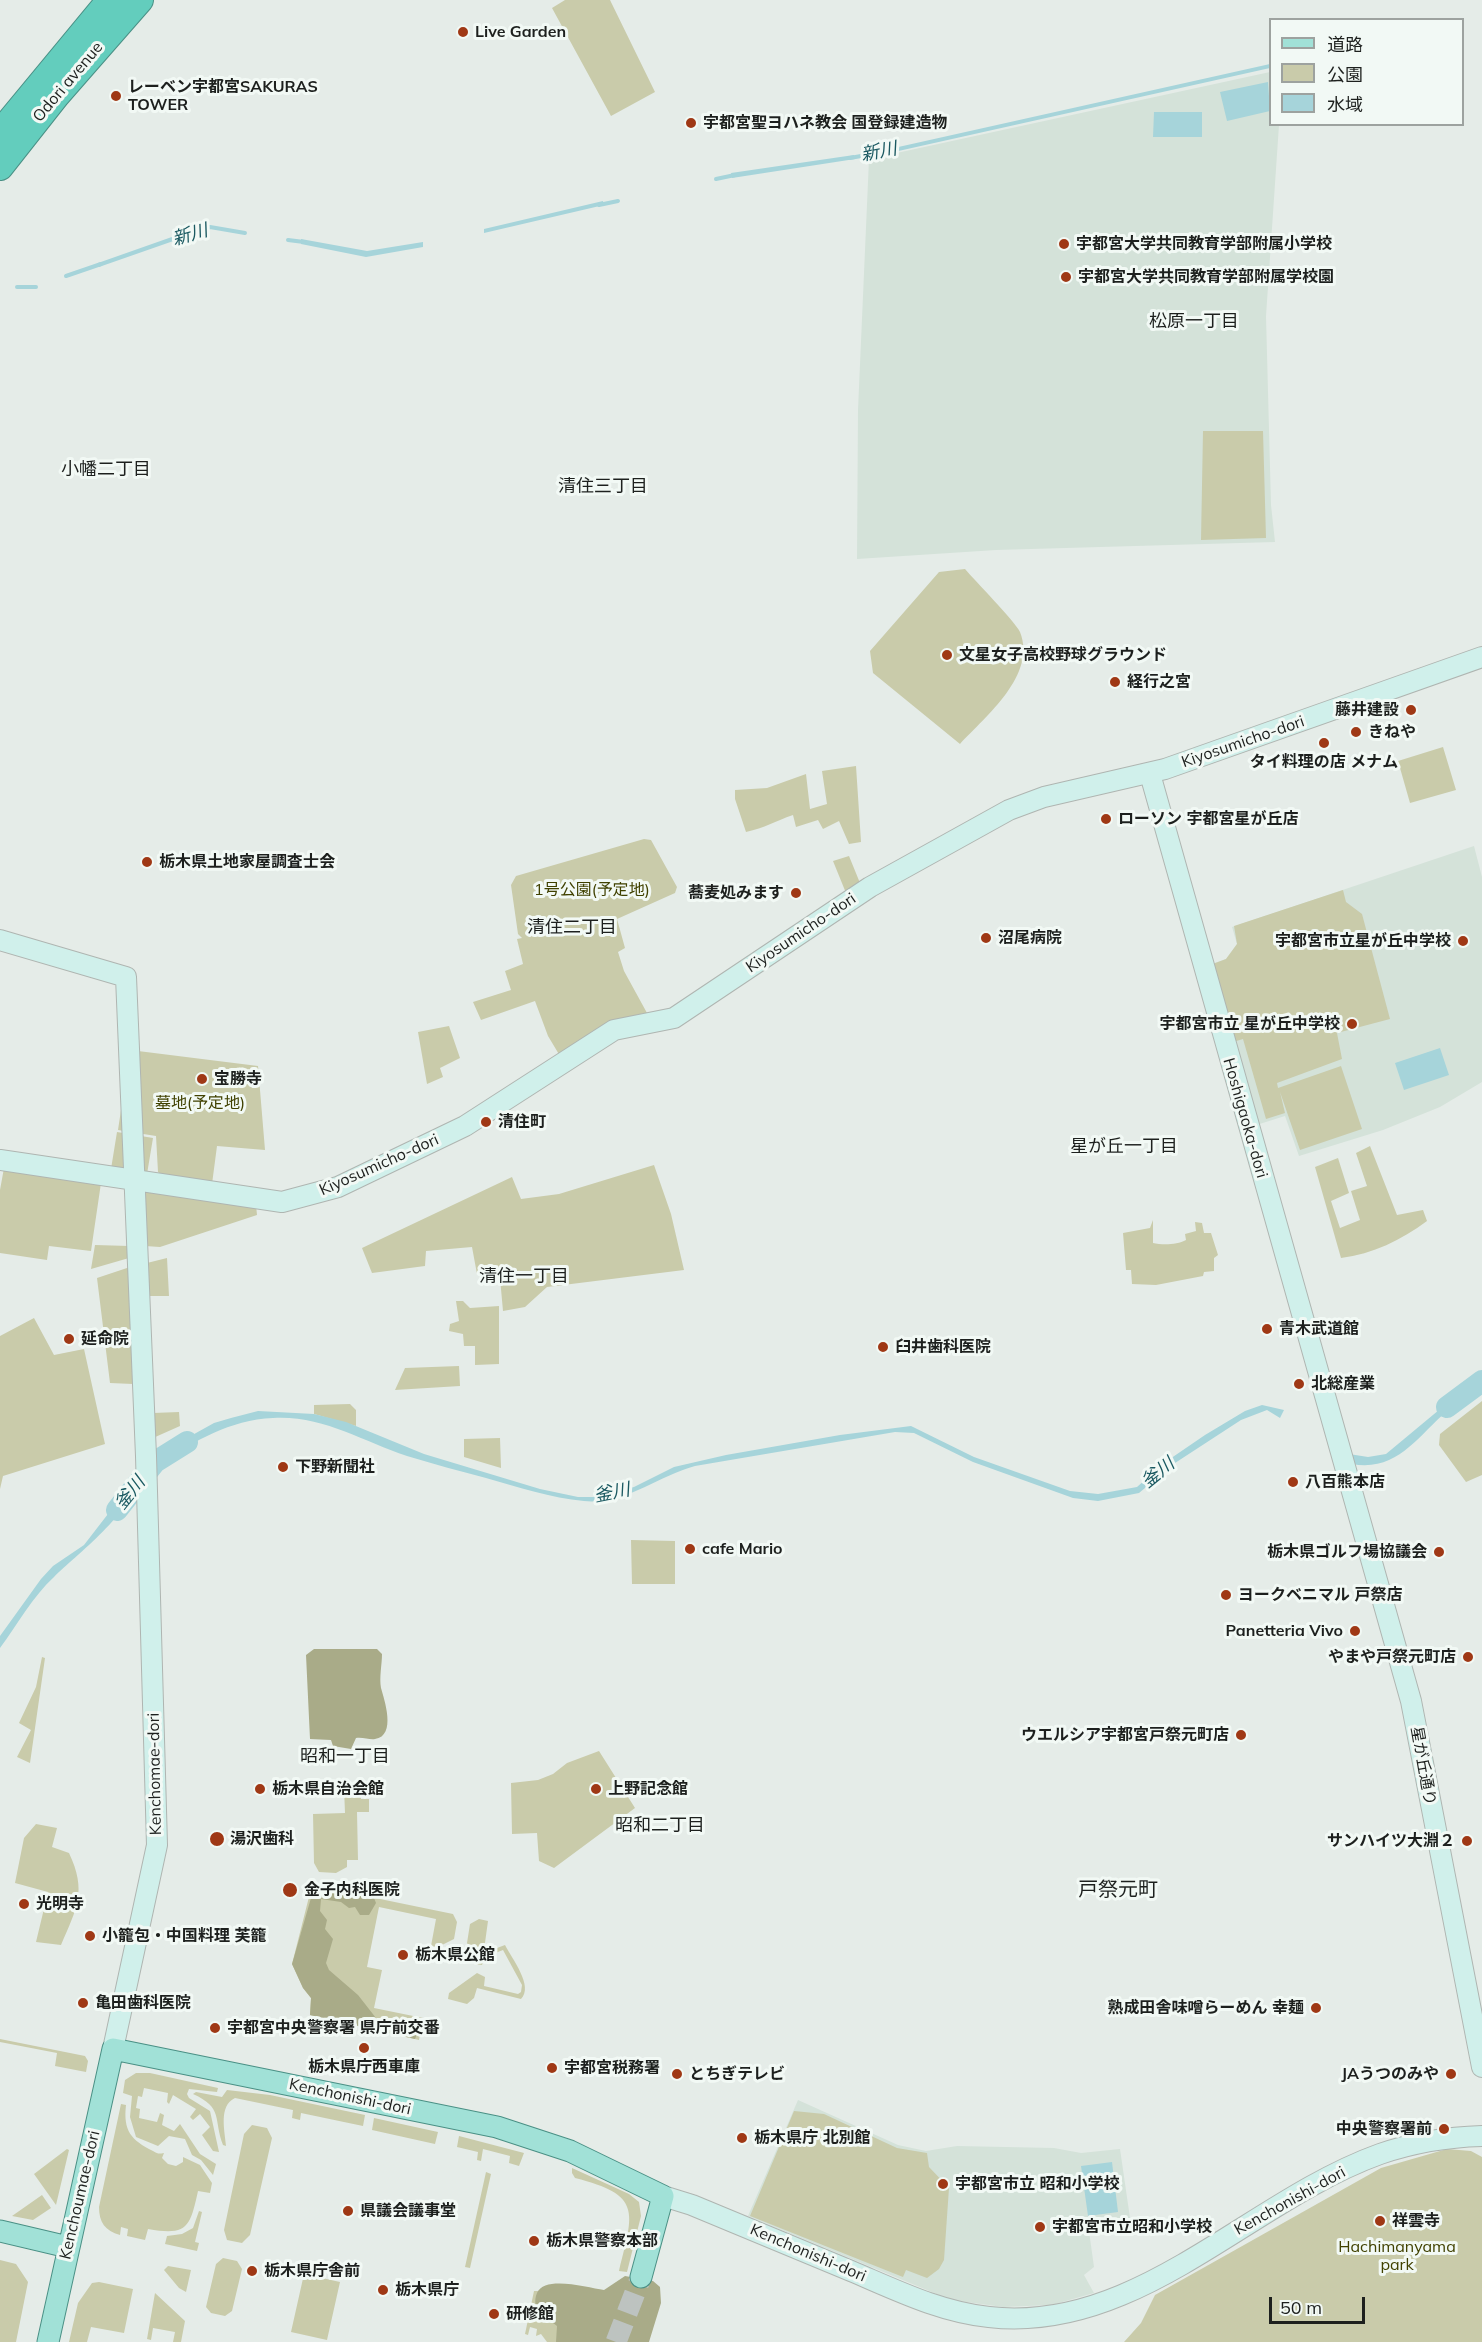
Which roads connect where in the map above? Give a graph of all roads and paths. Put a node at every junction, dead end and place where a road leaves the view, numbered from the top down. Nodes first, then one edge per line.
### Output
1 (110, 0) edge
2 (140, 0) edge
3 (0, 133) edge
4 (0, 167) edge
5 (1482, 657) edge
6 (1150, 774) junction
7 (0, 940) edge
8 (0, 1161) edge
9 (135, 1181) junction
10 (1345, 1469) joint
11 (113, 2049) junction
12 (1482, 2067) edge
13 (1482, 2136) edge
14 (663, 2196) junction
15 (0, 2231) edge
16 (68, 2247) junction
17 (641, 2277) tunnel mouth
18 (48, 2342) edge

1 - 3 highway, Odori avenue
2 - 4 highway, Odori avenue
5 - 6 street, Kiyosumicho-dori
6 - 9 street, Kiyosumicho-dori
6 - 10 street, Hoshigaoka-dori
7 - 9 street
8 - 9 street, Kiyosumicho-dori
9 - 11 street, Kenchomae-dori
10 - 12 street, 星が丘通り
11 - 14 main road, Kenchonishi-dori
11 - 16 main road, Kenchoumae-dori
13 - 14 street, Kenchonishi-dori
14 - 17 main road
15 - 16 main road
16 - 18 main road, Kenchoumae-dori

